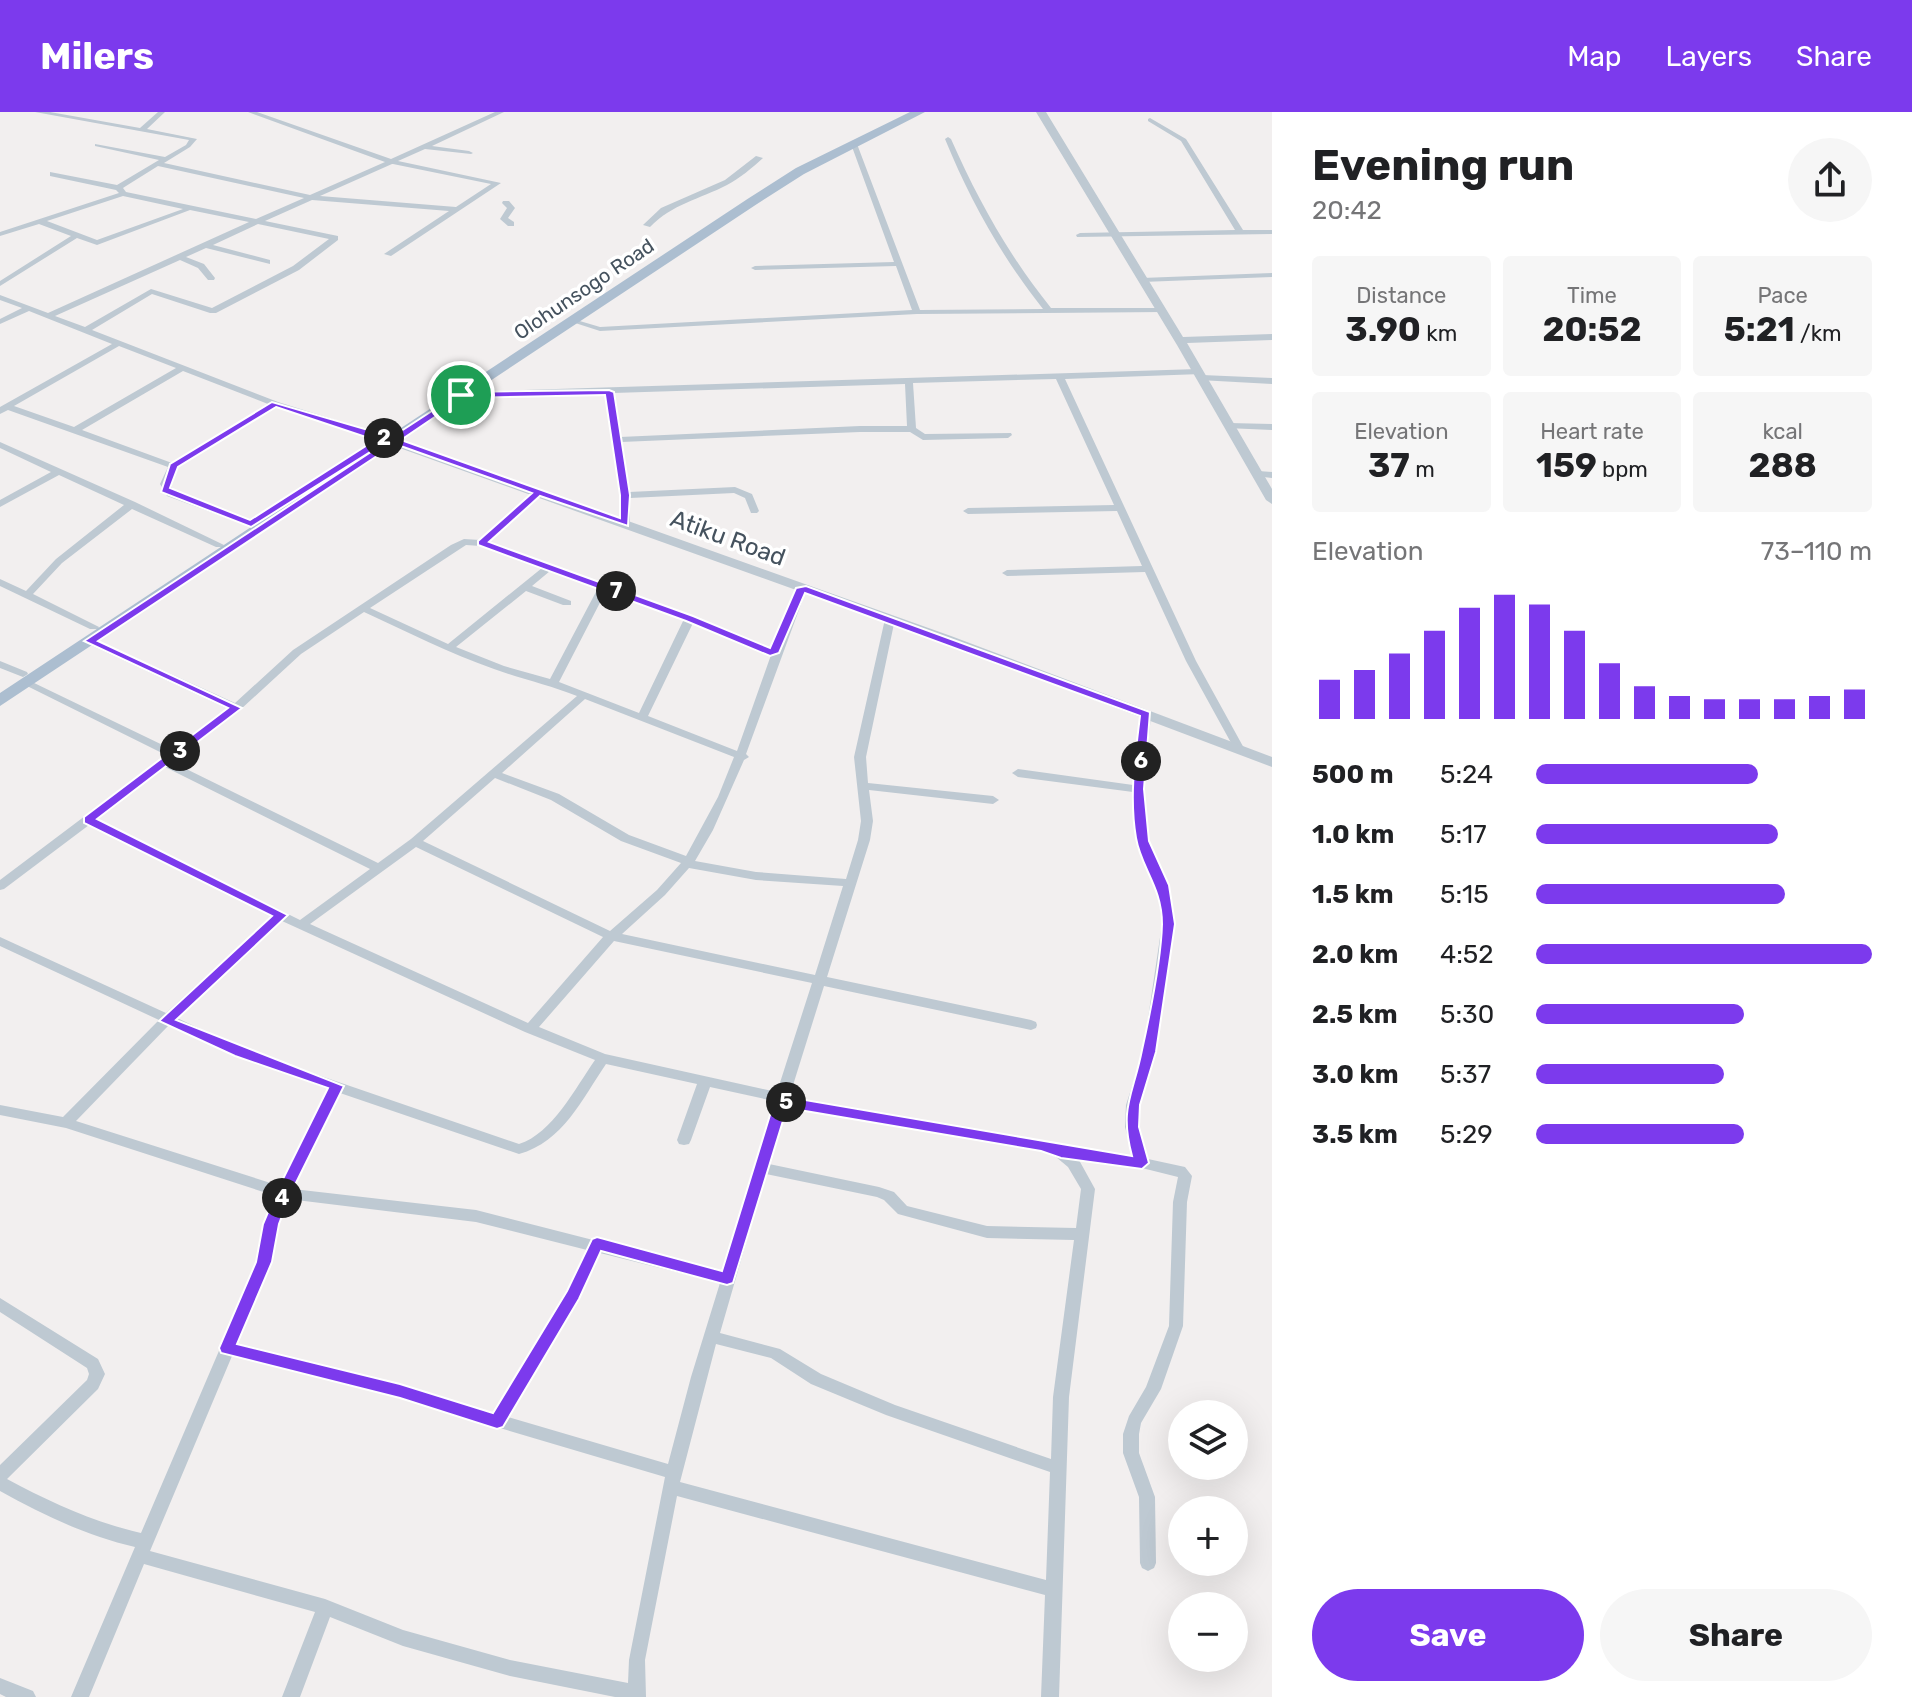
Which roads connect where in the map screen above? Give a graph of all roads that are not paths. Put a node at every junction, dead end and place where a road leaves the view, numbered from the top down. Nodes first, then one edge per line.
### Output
1 (38, 112) edge
2 (162, 112) edge
3 (251, 112) edge
4 (501, 112) edge
5 (907, 112) edge
6 (919, 112) edge
7 (1041, 112) edge
8 (1150, 120) dead end
9 (143, 129) junction
10 (948, 139) dead end
11 (854, 144) junction
12 (97, 145) dead end
13 (427, 147) junction
14 (469, 153) dead end
15 (759, 158) dead end
16 (165, 159) junction
17 (393, 162) junction
18 (157, 164) junction
19 (53, 174) dead end
20 (121, 191) junction
21 (313, 198) junction
22 (749, 199) junction
23 (506, 203) dead end
24 (189, 208) junction
25 (456, 209) junction
26 (42, 222) junction
27 (254, 223) junction
28 (511, 224) dead end
29 (647, 225) dead end
30 (1240, 232) junction
31 (1272, 232) edge
32 (0, 234) edge
33 (1080, 235) dead end
34 (1116, 235) junction
35 (75, 236) junction
36 (205, 245) junction
37 (388, 254) dead end
38 (178, 256) junction
39 (267, 262) dead end
40 (900, 264) junction
41 (755, 268) dead end
42 (1272, 275) edge
43 (211, 278) dead end
44 (1142, 280) junction
45 (0, 284) edge
46 (0, 297) edge
47 (29, 308) junction
48 (1048, 310) junction
49 (1161, 310) junction
50 (917, 312) junction
51 (48, 316) junction
52 (573, 321) junction
53 (0, 322) edge
54 (86, 330) junction
55 (1272, 339) edge
56 (119, 343) junction
57 (1182, 343) junction
58 (182, 368) junction
59 (1200, 375) junction
60 (1060, 378) junction
61 (1272, 381) edge
62 (909, 382) junction
63 (609, 392) junction
64 (461, 395) junction
65 (275, 404) junction
66 (4, 409) edge
67 (1229, 426) junction
68 (1272, 427) edge
69 (912, 429) junction
70 (74, 431) junction
71 (1008, 435) dead end
72 (389, 439) junction
73 (615, 440) junction
74 (0, 445) edge
75 (173, 466) junction
76 (56, 473) junction
77 (1258, 474) junction
78 (1272, 475) edge
79 (539, 492) junction
80 (625, 495) junction
81 (1272, 500) edge
82 (0, 504) edge
83 (132, 504) junction
84 (1119, 508) junction
85 (754, 511) dead end
86 (968, 511) dead end
87 (625, 523) junction
88 (251, 524) junction
89 (482, 543) junction
90 (219, 545) junction
91 (548, 568) junction
92 (1148, 569) junction
93 (1007, 573) dead end
94 (0, 582) edge
95 (526, 587) junction
96 (603, 587) junction
97 (802, 588) junction
98 (28, 594) junction
99 (567, 603) dead end
100 (363, 608) junction
101 (690, 618) junction
102 (890, 619) junction
103 (92, 634) junction
104 (449, 648) junction
105 (774, 653) junction
106 (0, 664) edge
107 (25, 679) junction
108 (553, 683) junction
109 (0, 690) edge
110 (584, 695) junction
111 (0, 701) edge
112 (236, 708) junction
113 (1146, 715) junction
114 (642, 718) junction
115 (1240, 750) junction
116 (743, 757) junction
117 (170, 759) junction
118 (1272, 762) edge
119 (1018, 773) dead end
120 (495, 774) junction
121 (863, 786) junction
122 (1138, 789) junction
123 (993, 800) dead end
124 (88, 820) junction
125 (415, 842) junction
126 (688, 862) junction
127 (378, 868) junction
128 (850, 883) junction
129 (0, 886) edge
130 (281, 915) junction
131 (301, 925) junction
132 (611, 936) junction
133 (0, 941) edge
134 (820, 981) junction
135 (166, 1021) junction
136 (1031, 1025) dead end
137 (530, 1029) junction
138 (603, 1058) junction
139 (705, 1081) junction
140 (337, 1086) junction
141 (782, 1100) junction
142 (0, 1110) edge
143 (66, 1123) junction
144 (684, 1140) dead end
145 (1061, 1153) junction
146 (1142, 1163) junction
147 (762, 1168) junction
148 (284, 1193) junction
149 (1083, 1234) junction
150 (597, 1244) junction
151 (727, 1279) junction
152 (0, 1304) edge
153 (712, 1337) junction
154 (227, 1348) junction
155 (497, 1422) junction
156 (1058, 1468) junction
157 (0, 1475) edge
158 (673, 1480) junction
159 (0, 1483) edge
160 (144, 1549) junction
161 (1148, 1563) dead end
162 (1051, 1589) junction
163 (325, 1607) junction
164 (0, 1686) edge
165 (637, 1695) edge
166 (27, 1697) edge
167 (80, 1697) edge
168 (291, 1697) edge
169 (1050, 1697) edge

1 - 9 street
2 - 9 street
3 - 17 street
4 - 13 street
5 - 22 main road, Olohunsogo Road
6 - 11 main road, Olohunsogo Road
7 - 34 street
8 - 30 street
9 - 16 street
10 - 48 street
11 - 22 main road, Olohunsogo Road
11 - 40 street
12 - 16 street
13 - 14 street
13 - 17 street
15 - 29 street
16 - 18 street
17 - 21 street
17 - 25 street
18 - 20 street
18 - 21 street
19 - 20 street
20 - 24 street
20 - 26 street
21 - 25 street
21 - 27 street
22 - 52 main road, Olohunsogo Road
22 - 72 main road, Olohunsogo Road
23 - 28 street
24 - 27 street
24 - 35 street
25 - 37 street
26 - 32 street
26 - 35 street
27 - 36 street
27 - 54 street
30 - 31 street
30 - 34 street
33 - 34 street
34 - 44 street
35 - 45 street
36 - 38 street
36 - 39 street
38 - 43 street
38 - 51 street
40 - 41 street
40 - 50 street
42 - 44 street
44 - 49 street
46 - 47 street
47 - 51 street
47 - 53 street
48 - 49 street
48 - 50 street
49 - 57 street
50 - 52 street
51 - 54 street
52 - 64 main road, Olohunsogo Road
54 - 56 street
55 - 57 street
56 - 58 street
56 - 66 street
57 - 59 street
58 - 65 street
58 - 70 street
59 - 60 street
59 - 61 street
59 - 67 street
60 - 62 street
60 - 84 street
62 - 63 street
62 - 69 street
63 - 64 street
63 - 73 street
64 - 72 main road, Olohunsogo Road
65 - 72 street
65 - 75 street
66 - 70 street
67 - 68 street
67 - 77 street
69 - 71 street
69 - 73 street
70 - 75 street
72 - 79 street, Atiku Road
72 - 88 main road, Olohunsogo Road
72 - 103 main road, Olohunsogo Road
73 - 80 street
74 - 76 street
75 - 88 street
76 - 82 street
76 - 83 street
77 - 78 street
77 - 81 street
79 - 87 street, Atiku Road
79 - 89 street
80 - 85 street
80 - 87 street
83 - 90 street
83 - 98 street
84 - 86 street
84 - 92 street
87 - 97 street, Atiku Road
88 - 90 main road, Olohunsogo Road
89 - 91 street
89 - 100 street
90 - 103 main road, Olohunsogo Road
91 - 95 street
91 - 96 street
92 - 93 street
92 - 115 street
94 - 98 street
95 - 99 street
95 - 104 street
96 - 101 street
96 - 108 street
97 - 102 street, Atiku Road
97 - 105 street
98 - 103 street
100 - 104 street
100 - 112 street
101 - 105 street
101 - 114 street
102 - 113 street, Atiku Road
102 - 121 street
103 - 107 main road, Olohunsogo Road
103 - 112 street
104 - 108 street
105 - 116 street
106 - 107 street
107 - 109 main road, Olohunsogo Road
107 - 111 main road, Olohunsogo Road
107 - 117 street
108 - 110 street
110 - 114 street
110 - 120 street
112 - 117 street
113 - 115 street, Atiku Road
113 - 122 street
114 - 116 street
115 - 118 street, Atiku Road
116 - 126 street
117 - 124 street
117 - 127 street
119 - 122 street
120 - 125 street
120 - 126 street
121 - 123 street
121 - 128 street
122 - 146 street
124 - 129 street
124 - 130 street
125 - 127 street
125 - 132 street
126 - 128 street
126 - 132 street
127 - 131 street
128 - 134 street
130 - 131 street
130 - 135 street
131 - 137 street
132 - 134 street
132 - 137 street
133 - 135 street
134 - 136 street
134 - 141 street
135 - 140 street
135 - 143 street
137 - 138 street
138 - 139 street
138 - 140 street
139 - 141 street
139 - 144 street
140 - 148 street
141 - 145 street
141 - 147 street
142 - 143 street
143 - 148 street
145 - 146 street
145 - 149 street
146 - 161 street
147 - 149 street
147 - 151 street
148 - 150 street
148 - 154 street
149 - 156 street
150 - 151 street
150 - 155 street
151 - 153 street
152 - 157 street
153 - 156 street
153 - 158 street
154 - 155 street
154 - 160 street
155 - 158 street
156 - 162 street
158 - 162 street
158 - 165 street
159 - 160 street
160 - 163 street
160 - 167 street
162 - 169 street
163 - 165 street
163 - 168 street
164 - 166 street

